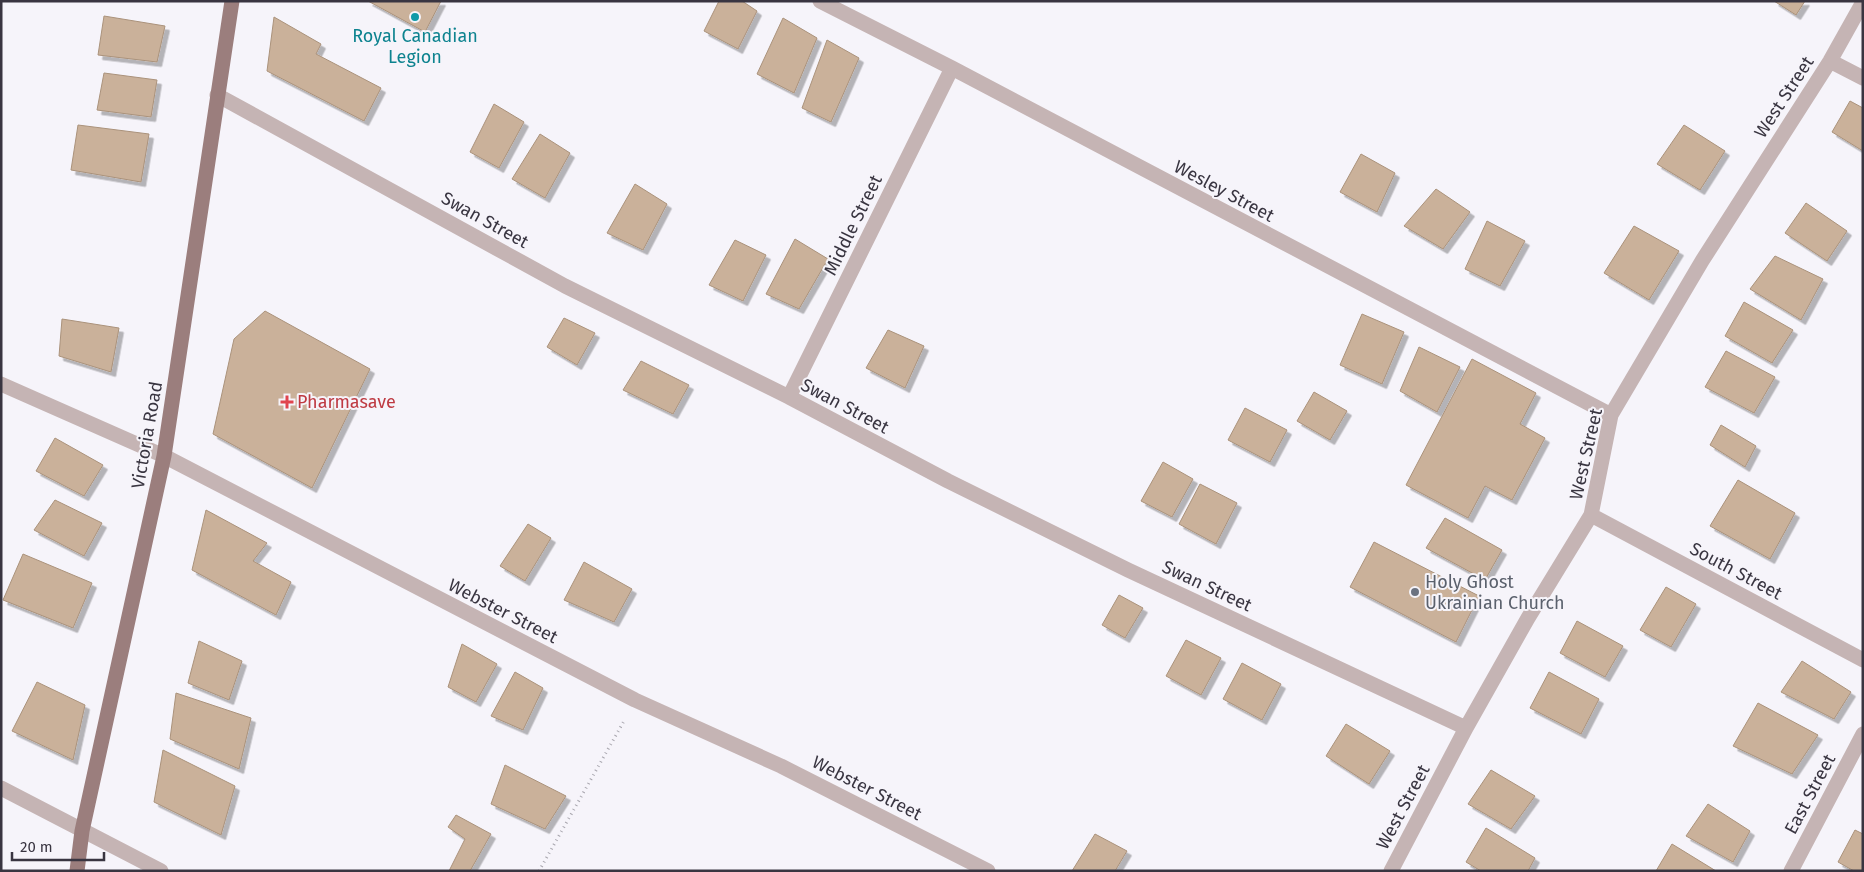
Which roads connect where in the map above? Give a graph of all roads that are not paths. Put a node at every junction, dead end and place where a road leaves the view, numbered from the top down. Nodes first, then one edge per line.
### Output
1 (232, 1) edge
2 (820, 1) edge
3 (1863, 2) edge
4 (1830, 60) junction
5 (952, 68) junction
6 (1863, 78) edge
7 (217, 95) junction
8 (1, 384) edge
9 (788, 398) junction
10 (1611, 415) junction
11 (164, 456) junction
12 (1591, 515) junction
13 (1863, 660) edge
14 (1466, 728) junction
15 (1863, 734) edge
16 (1, 788) edge
17 (82, 831) junction
18 (77, 871) edge
19 (161, 871) edge
20 (988, 871) edge
21 (1391, 871) edge
22 (1791, 871) edge

1 - 7 main road, Victoria Road
2 - 5 street, Wesley Street
3 - 4 street, West Street
4 - 6 street
4 - 10 street, West Street
5 - 9 street, Middle Street
5 - 10 street, Wesley Street
7 - 9 street, Swan Street
7 - 11 main road, Victoria Road
8 - 11 street, Webster Street
9 - 14 street, Swan Street
10 - 12 street, West Street
11 - 17 main road, Victoria Road
11 - 20 street, Webster Street
12 - 13 street, South Street
12 - 14 street, West Street
14 - 21 street, West Street
15 - 22 street, East Street
16 - 17 street
17 - 18 main road, Victoria Road
17 - 19 street

